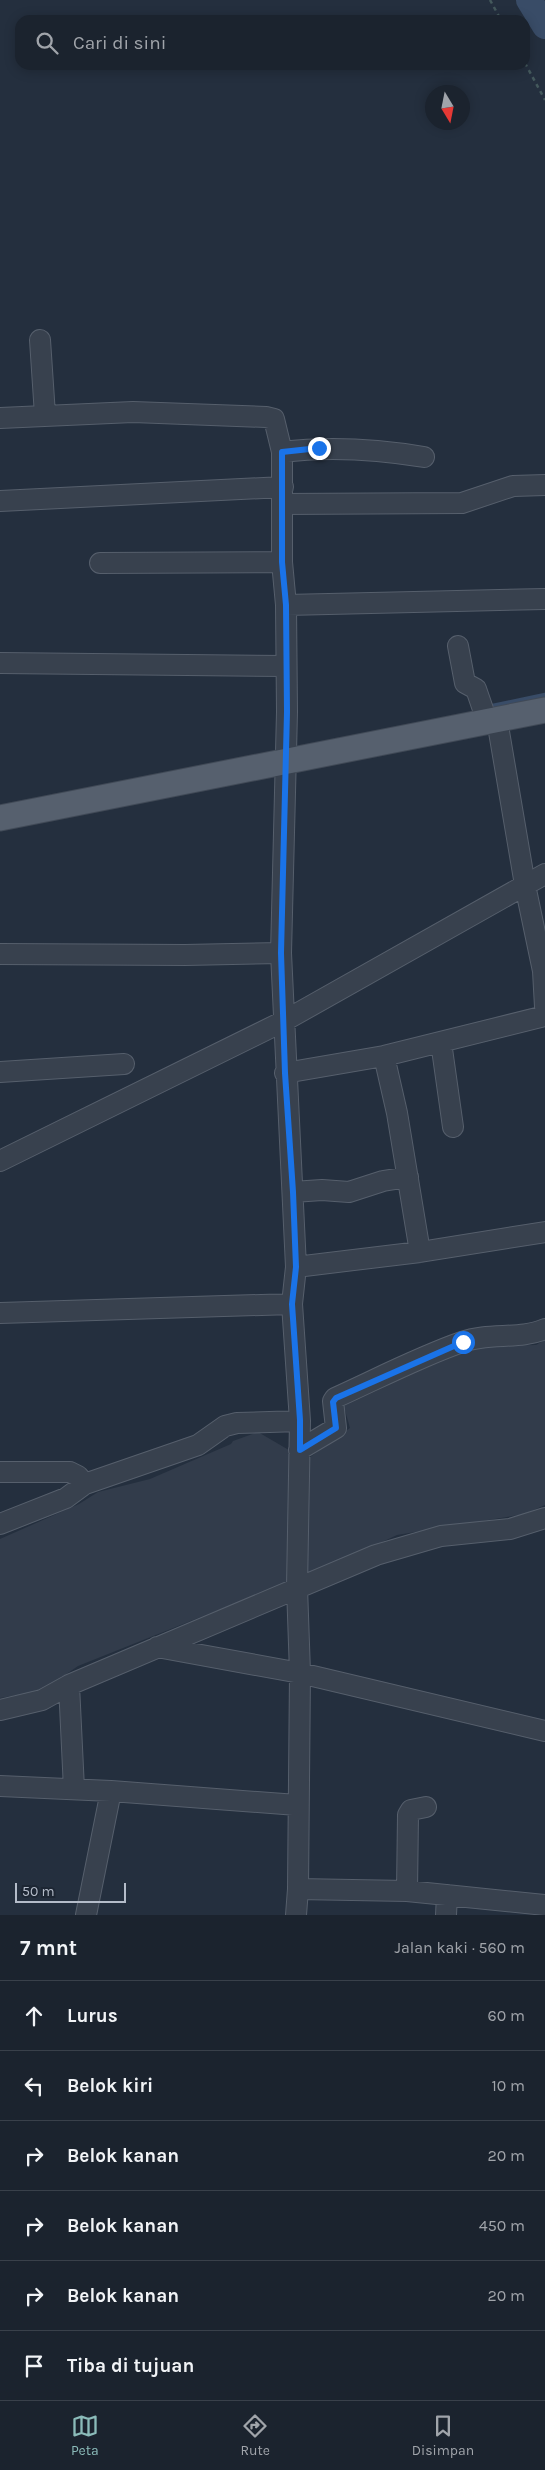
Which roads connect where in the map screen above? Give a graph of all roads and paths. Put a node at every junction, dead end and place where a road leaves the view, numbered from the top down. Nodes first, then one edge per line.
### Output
1 (490, 0) edge
2 (498, 15) edge
3 (529, 70) edge
4 (545, 100) edge
5 (40, 340) dead end
6 (45, 415) junction
7 (0, 418) edge
8 (282, 452) junction
9 (424, 457) dead end
10 (545, 485) edge
11 (283, 496) junction
12 (0, 501) edge
13 (282, 562) junction
14 (100, 563) dead end
15 (545, 599) edge
16 (286, 605) junction
17 (458, 646) dead end
18 (0, 663) edge
19 (286, 666) junction
20 (545, 710) edge
21 (487, 713) junction
22 (286, 760) junction
23 (0, 818) edge
24 (545, 874) edge
25 (525, 885) junction
26 (281, 953) junction
27 (0, 954) edge
28 (544, 970) edge
29 (545, 1007) edge
30 (545, 1016) edge
31 (284, 1021) junction
32 (441, 1042) junction
33 (384, 1056) junction
34 (124, 1064) dead end
35 (0, 1072) edge
36 (285, 1073) junction
37 (453, 1127) dead end
38 (0, 1161) edge
39 (408, 1177) junction
40 (293, 1192) junction
41 (545, 1232) edge
42 (420, 1252) junction
43 (296, 1267) junction
44 (292, 1304) junction
45 (0, 1313) edge
46 (545, 1329) edge
47 (300, 1420) junction
48 (300, 1450) junction
49 (0, 1472) edge
50 (85, 1484) junction
51 (545, 1518) edge
52 (0, 1524) edge
53 (545, 1525) edge
54 (510, 1529) junction
55 (298, 1587) junction
56 (157, 1647) junction
57 (300, 1673) junction
58 (69, 1685) junction
59 (0, 1710) edge
60 (545, 1731) edge
61 (0, 1786) edge
62 (74, 1789) junction
63 (111, 1791) junction
64 (298, 1805) junction
65 (426, 1807) dead end
66 (298, 1889) junction
67 (407, 1891) junction
68 (446, 1895) junction
69 (545, 1904) edge
70 (521, 1908) edge
71 (86, 1915) edge
72 (296, 1915) edge
73 (446, 1915) edge

1 - 2 path
3 - 4 path
5 - 6 street
6 - 7 street
6 - 8 street
8 - 9 street
8 - 11 street
10 - 11 street
11 - 12 street
11 - 13 street
13 - 14 street
13 - 16 street
15 - 16 street
16 - 19 street
17 - 21 street
18 - 19 street
19 - 22 street
20 - 21 main road
21 - 22 main road
21 - 25 street
22 - 23 main road
22 - 26 street
24 - 25 street
25 - 28 street
25 - 31 street
26 - 27 street
26 - 31 street
28 - 29 street
30 - 32 street
31 - 36 street
31 - 38 street
32 - 33 street
32 - 37 street
33 - 36 street
33 - 39 street
34 - 35 street
36 - 40 street
39 - 40 street
39 - 42 street
40 - 43 street
41 - 42 street
42 - 43 street
43 - 44 street
44 - 45 street
44 - 47 street
46 - 48 street
47 - 48 street
47 - 50 street
48 - 55 street
49 - 50 street
50 - 52 street
51 - 54 street
53 - 54 street
54 - 55 street
55 - 56 street
55 - 57 street
56 - 57 street
56 - 58 street
57 - 60 street
57 - 64 street
58 - 59 street
58 - 62 street
61 - 62 street
62 - 63 street
63 - 64 street
63 - 71 street
64 - 66 street
65 - 67 street
66 - 67 street
66 - 72 street
67 - 68 street
68 - 70 street
68 - 73 street
69 - 70 street

